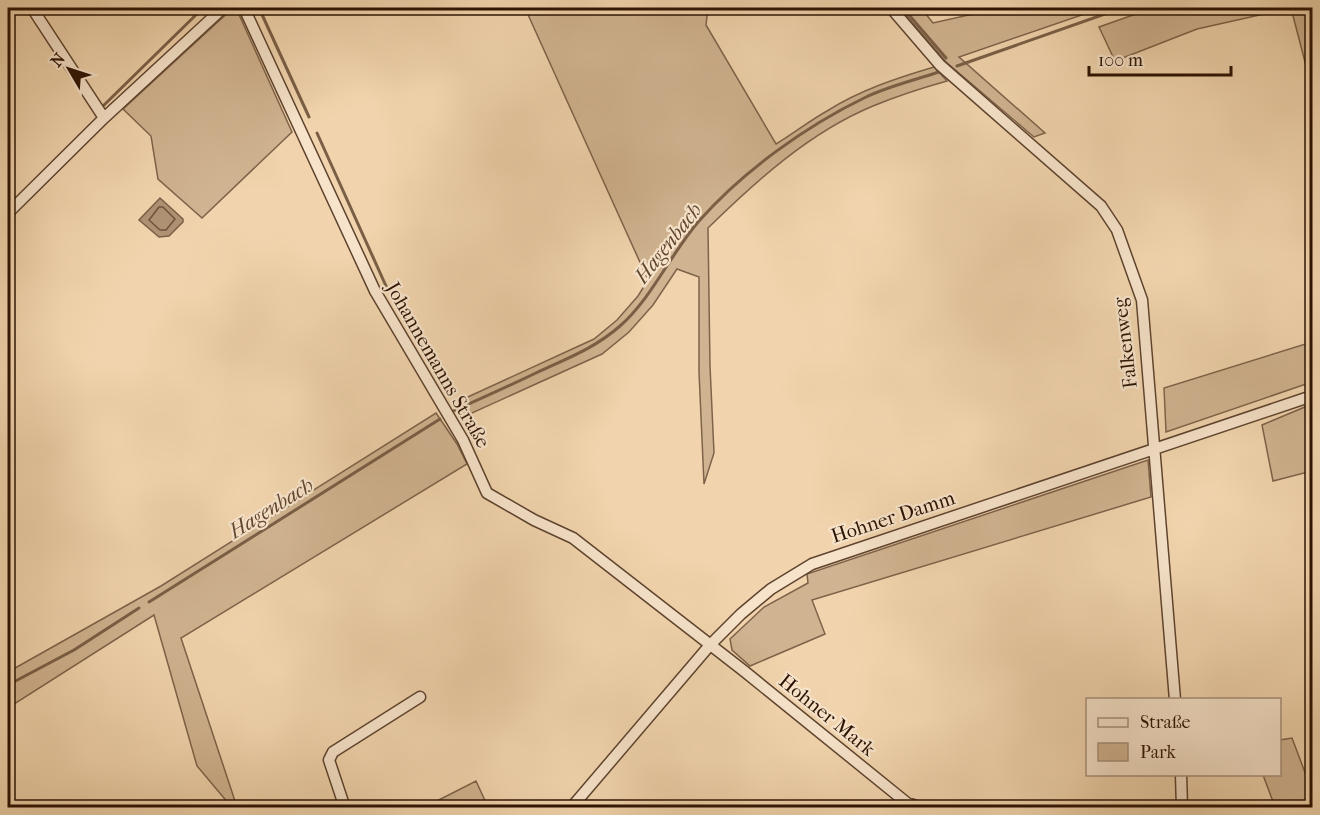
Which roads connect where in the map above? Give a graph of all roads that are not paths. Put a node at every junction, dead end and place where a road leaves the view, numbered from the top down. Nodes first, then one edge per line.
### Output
1 (32, 8) edge
2 (223, 8) edge
3 (244, 8) edge
4 (891, 8) edge
5 (104, 118) junction
6 (8, 213) edge
7 (1312, 396) edge
8 (1154, 449) junction
9 (710, 645) junction
10 (420, 697) dead end
11 (1175, 698) edge
12 (1180, 776) edge
13 (345, 807) edge
14 (571, 807) edge
15 (922, 807) edge
16 (1182, 807) edge

1 - 5 street
2 - 5 street
3 - 9 street, Johannemanns Straße
4 - 8 street, Falkenweg
5 - 6 street
7 - 8 street, Hohner Damm
8 - 9 street, Hohner Damm
8 - 11 street, Falkenweg
9 - 14 street, Hohner Damm
9 - 15 street, Hohner Mark
10 - 13 street
12 - 16 street

